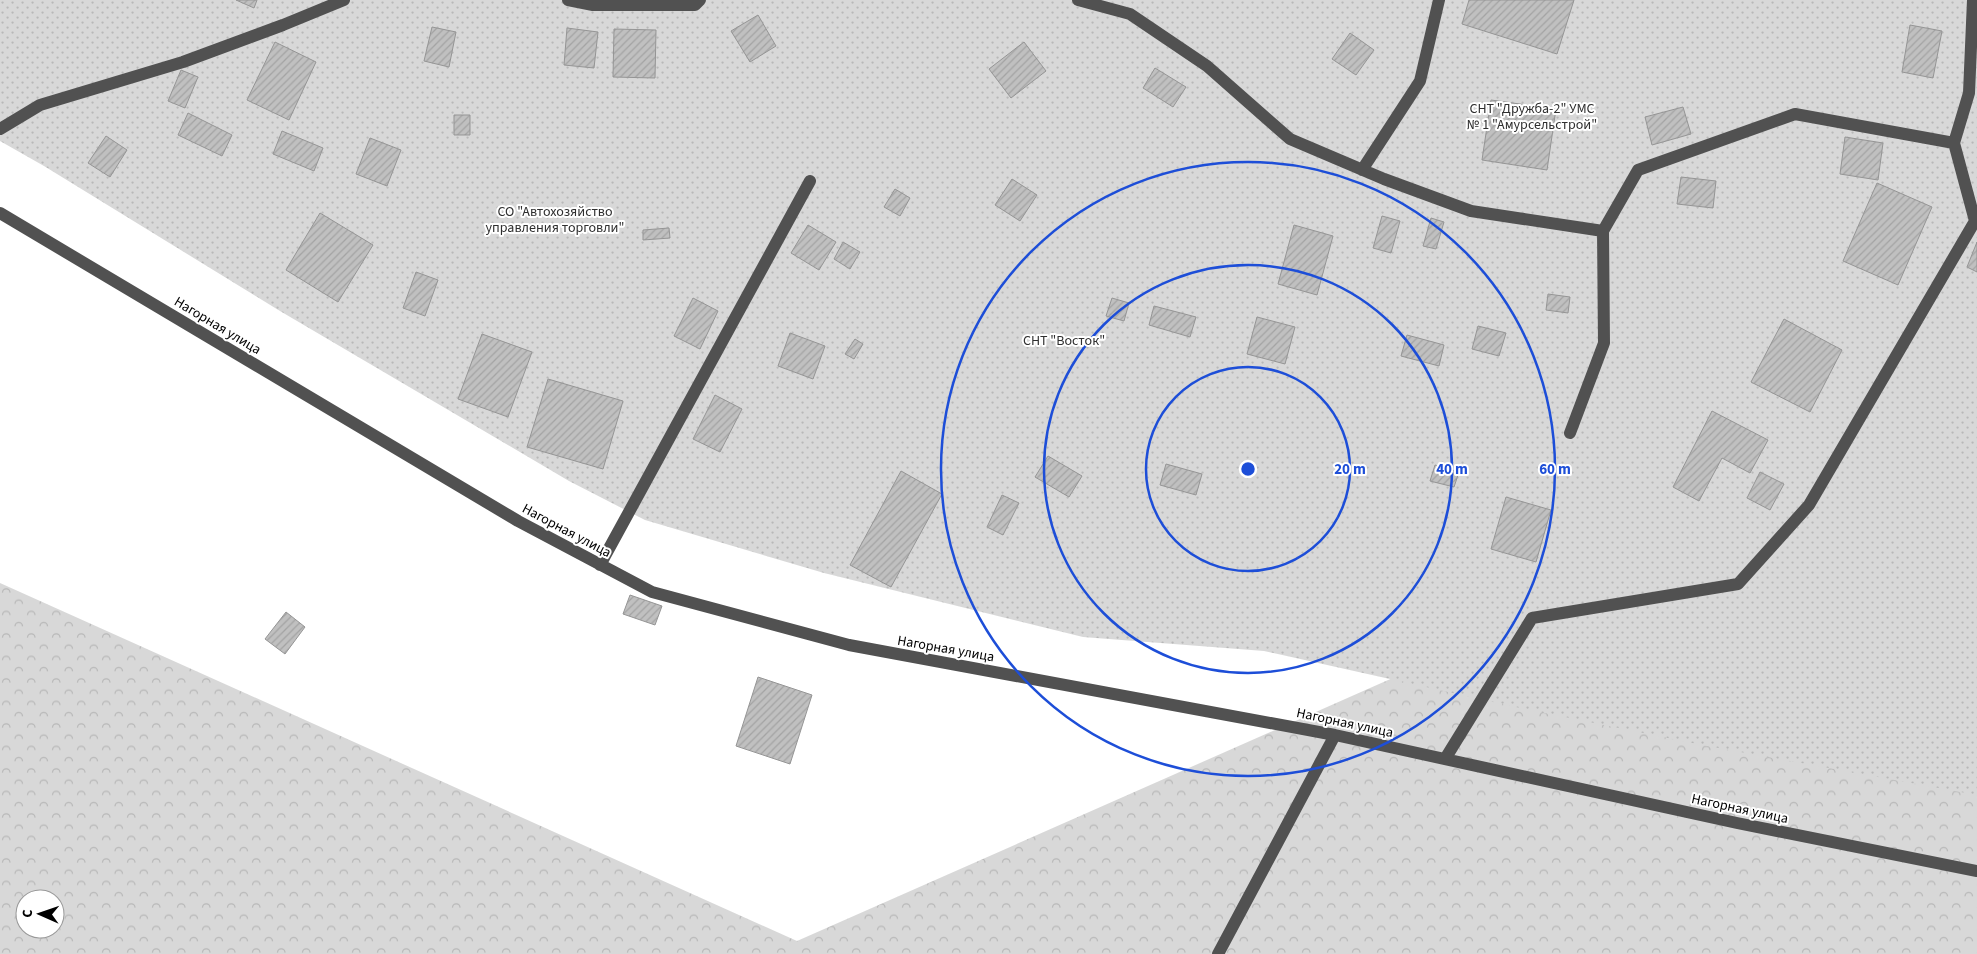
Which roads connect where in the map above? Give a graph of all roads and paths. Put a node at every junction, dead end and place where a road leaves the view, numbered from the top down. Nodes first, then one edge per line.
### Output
1 (344, 0) edge
2 (568, 0) edge
3 (700, 0) edge
4 (1078, 0) edge
5 (1439, 0) edge
6 (1973, 0) edge
7 (0, 129) edge
8 (1954, 143) junction
9 (1362, 170) junction
10 (810, 181) dead end
11 (0, 213) edge
12 (1602, 232) junction
13 (1570, 432) dead end
14 (600, 565) junction
15 (1335, 735) junction
16 (1445, 759) junction
17 (1977, 871) edge
18 (1218, 954) edge

1 - 7 street
2 - 3 street
4 - 9 street
5 - 9 street
6 - 8 street
8 - 12 street
8 - 16 street
9 - 12 street
10 - 14 street
11 - 14 street, Нагорная улица
12 - 13 street
14 - 15 street, Нагорная улица
15 - 16 street, Нагорная улица
15 - 18 street
16 - 17 street, Нагорная улица

